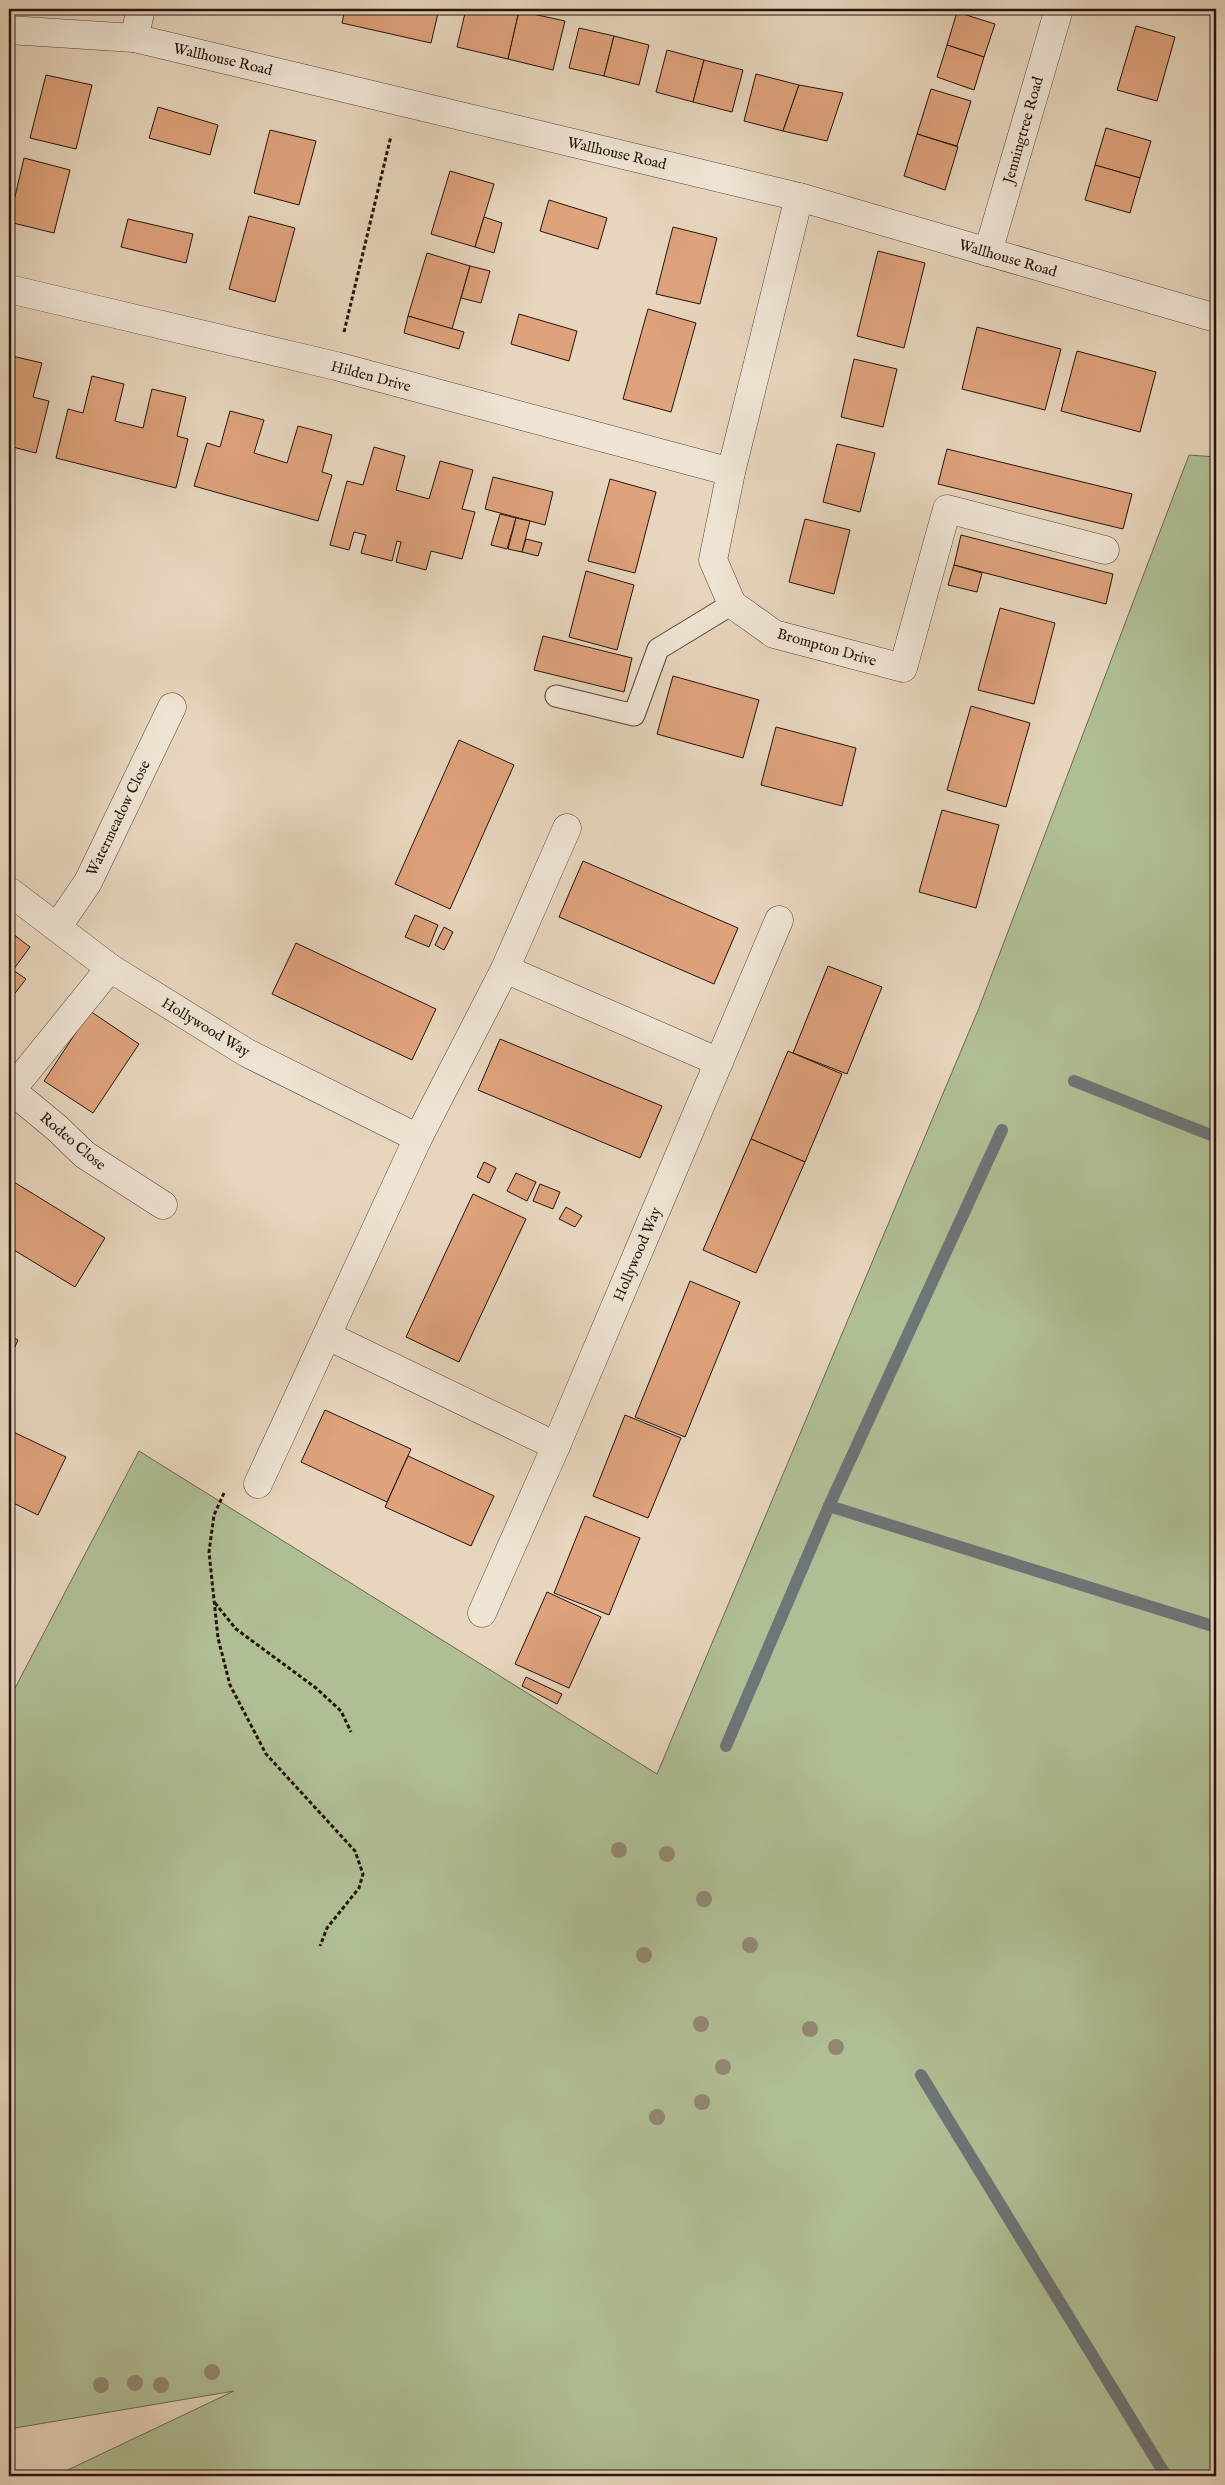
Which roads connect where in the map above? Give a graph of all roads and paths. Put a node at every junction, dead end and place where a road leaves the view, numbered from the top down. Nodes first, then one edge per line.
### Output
1 (141, 9) edge
2 (1059, 9) edge
3 (9, 30) edge
4 (134, 38) junction
5 (400, 102) junction
6 (799, 197) junction
7 (988, 252) junction
8 (9, 289) edge
9 (1216, 318) edge
10 (336, 366) junction
11 (731, 472) junction
12 (1105, 550) dead end
13 (732, 604) junction
14 (556, 696) dead end
15 (172, 707) dead end
16 (567, 828) dead end
17 (9, 891) edge
18 (779, 920) dead end
19 (58, 926) junction
20 (110, 968) junction
21 (505, 969) junction
22 (719, 1062) junction
23 (10, 1092) edge
24 (418, 1138) junction
25 (163, 1206) dead end
26 (328, 1336) junction
27 (556, 1446) junction
28 (258, 1484) dead end
29 (227, 1488) dead end
30 (215, 1603) junction
31 (482, 1613) dead end
32 (351, 1732) dead end
33 (320, 1946) dead end

1 - 4 street
2 - 7 street, Jenningtree Road
3 - 4 street, Wallhouse Road
4 - 5 street, Wallhouse Road
5 - 6 street, Wallhouse Road
5 - 10 path
6 - 7 street, Wallhouse Road
6 - 11 street
7 - 9 street, Wallhouse Road
8 - 10 street, Hilden Drive
10 - 11 street, Hilden Drive
11 - 13 street
12 - 13 street, Brompton Drive
13 - 14 lane
15 - 19 street, Watermeadow Close
16 - 21 street
17 - 19 street, Hollywood Way
18 - 22 street, Hollywood Way
19 - 20 street, Hollywood Way
20 - 23 street, Rodeo Close
20 - 24 street, Hollywood Way
21 - 22 street
21 - 24 street
22 - 27 street, Hollywood Way
23 - 25 street, Rodeo Close
24 - 26 street
26 - 27 street
26 - 28 street
27 - 31 street, Hollywood Way
29 - 30 path
30 - 32 path
30 - 33 path

